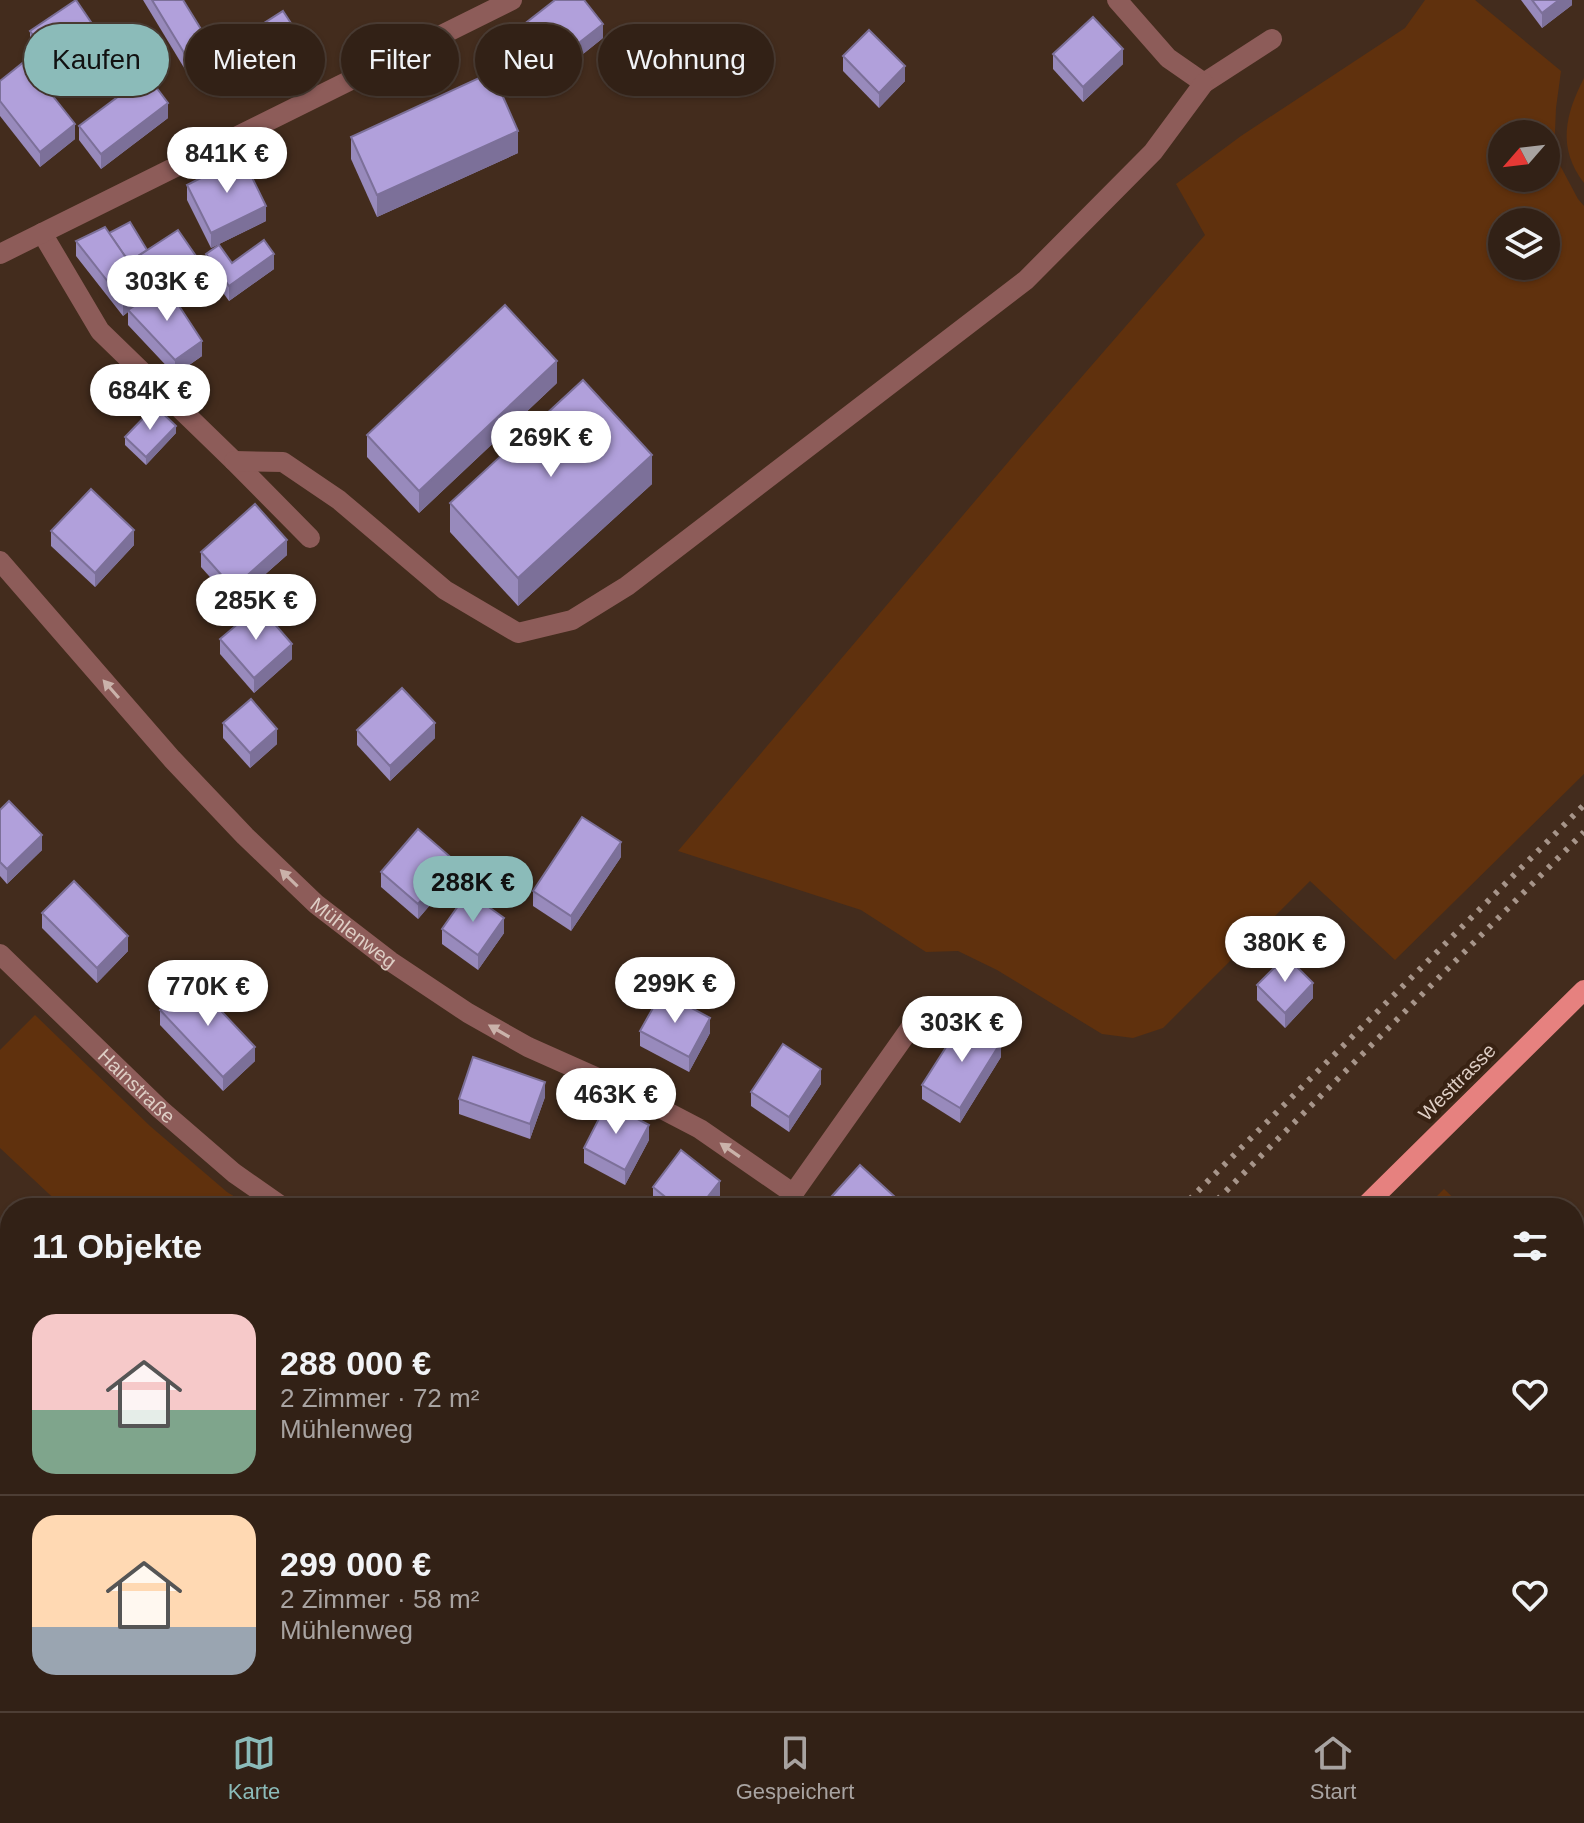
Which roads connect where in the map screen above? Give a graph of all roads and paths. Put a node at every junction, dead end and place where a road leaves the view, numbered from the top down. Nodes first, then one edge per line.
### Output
1 (512, 0) edge
2 (1117, 0) edge
3 (1272, 39) dead end
4 (1204, 83) junction
5 (42, 233) junction
6 (0, 254) edge
7 (234, 461) junction
8 (310, 538) dead end
9 (0, 561) edge
10 (0, 954) edge
11 (1584, 990) edge
12 (921, 1013) dead end
13 (270, 1198) edge
14 (784, 1198) edge
15 (790, 1198) edge
16 (1373, 1198) edge

1 - 5 street
2 - 4 street
3 - 4 street
4 - 7 street
5 - 6 street
5 - 7 street
7 - 8 street
14 -> 9 street, Mühlenweg
10 - 13 street, Hainstraße
11 - 16 main road, Westtrasse
12 - 15 street, Mühlenweg

